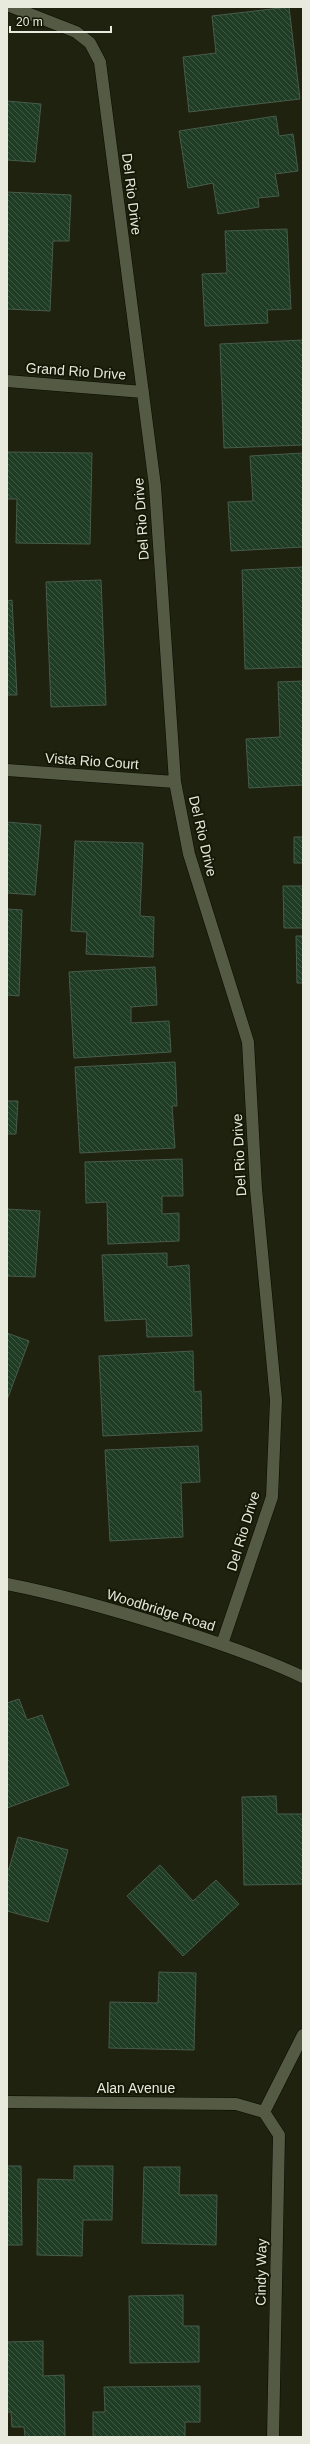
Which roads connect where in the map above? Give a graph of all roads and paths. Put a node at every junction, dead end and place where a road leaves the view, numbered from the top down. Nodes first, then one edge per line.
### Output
1 (12, 7) edge
2 (7, 381) edge
3 (143, 392) junction
4 (7, 770) edge
5 (176, 782) junction
6 (7, 1584) edge
7 (222, 1644) junction
8 (303, 1677) edge
9 (303, 2035) edge
10 (7, 2102) edge
11 (264, 2112) junction
12 (273, 2437) edge

1 - 3 street, Del Rio Drive
2 - 3 street, Grand Rio Drive
3 - 5 street, Del Rio Drive
4 - 5 street, Vista Rio Court
5 - 7 street, Del Rio Drive
6 - 7 street, Woodbridge Road
7 - 8 street, Woodbridge Road
9 - 11 street
10 - 11 street, Alan Avenue
11 - 12 street, Cindy Way

